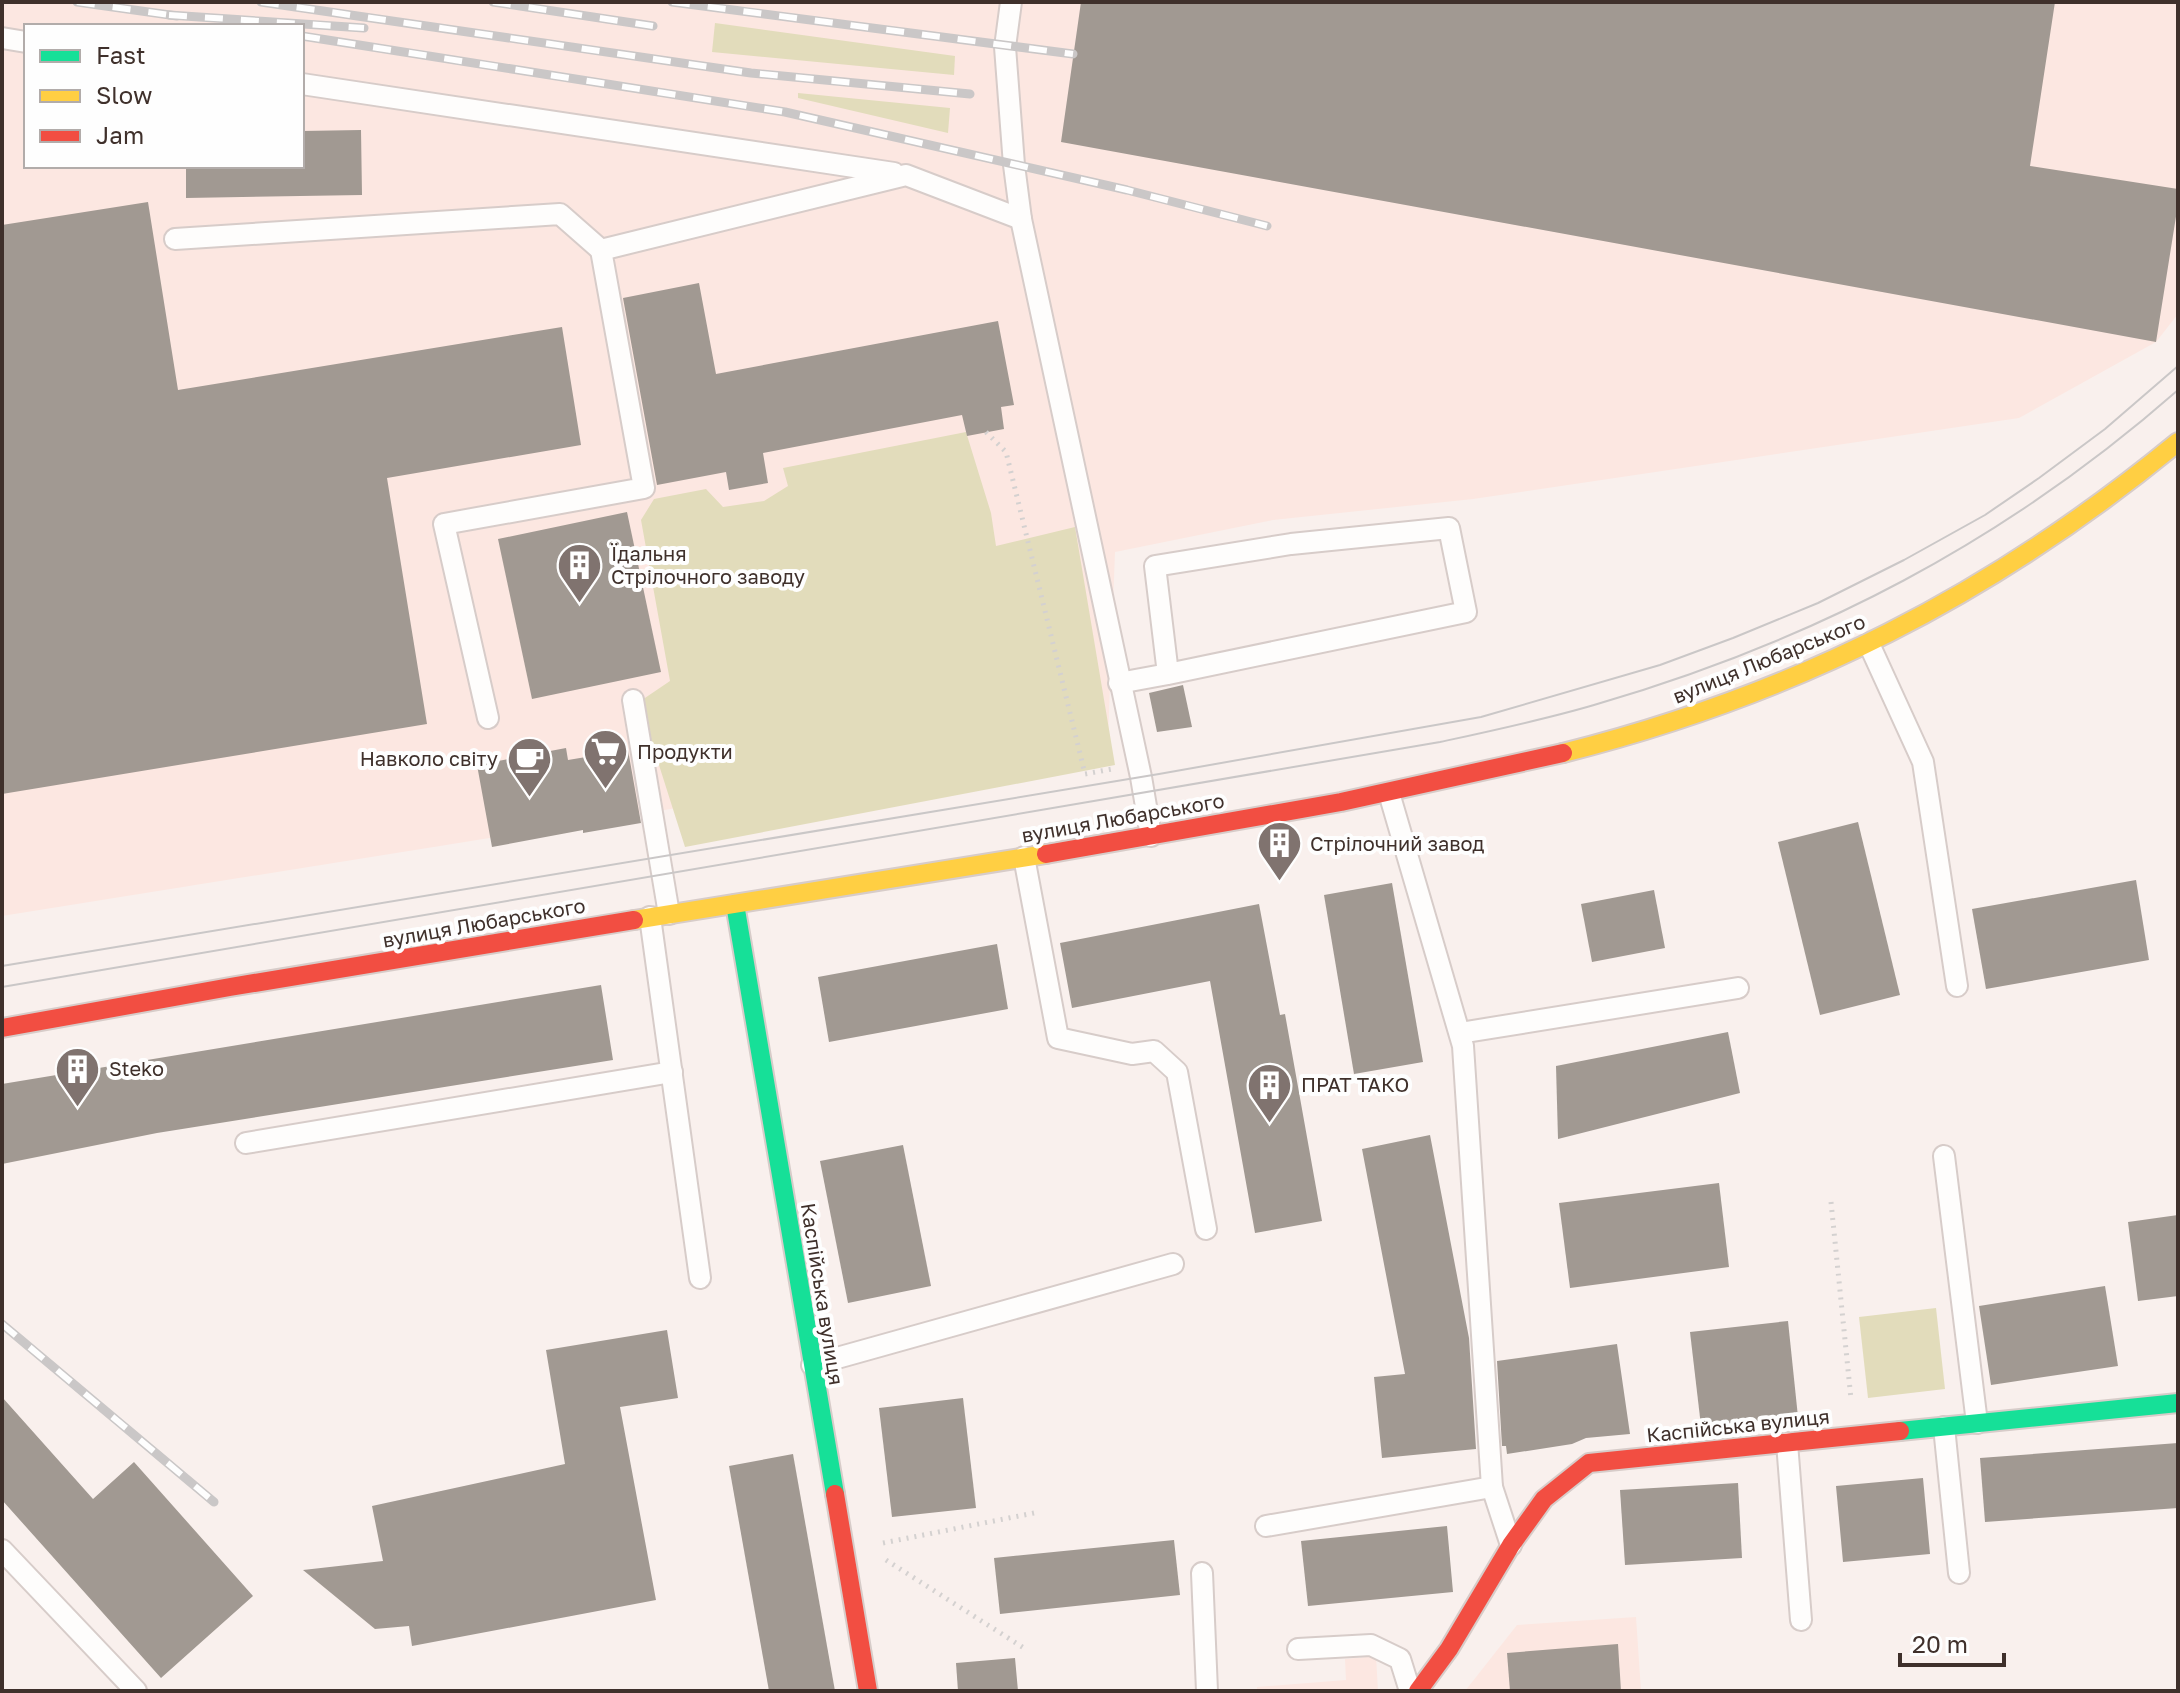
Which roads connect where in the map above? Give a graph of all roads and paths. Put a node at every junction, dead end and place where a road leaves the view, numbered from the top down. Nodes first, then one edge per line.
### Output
1 (1011, 2) edge
2 (2, 38) edge
3 (24, 42) edge
4 (304, 84) edge
5 (906, 175) junction
6 (1021, 219) junction
7 (175, 239) dead end
8 (601, 250) junction
9 (986, 432) dead end
10 (2178, 442) edge
11 (1869, 644) junction
12 (1168, 674) junction
13 (1119, 683) junction
14 (633, 700) dead end
15 (488, 718) dead end
16 (1138, 765) junction
17 (1389, 793) junction
18 (1151, 836) junction
19 (1024, 857) junction
20 (735, 904) junction
21 (660, 915) junction
22 (1957, 986) dead end
23 (1738, 988) dead end
24 (2, 1028) edge
25 (1460, 1033) junction
26 (672, 1072) junction
27 (246, 1143) dead end
28 (1944, 1156) dead end
29 (1831, 1202) dead end
30 (1206, 1229) dead end
31 (1173, 1264) dead end
32 (700, 1278) dead end
33 (812, 1365) junction
34 (2178, 1403) edge
35 (1977, 1423) junction
36 (1944, 1427) junction
37 (1855, 1436) junction
38 (1787, 1443) junction
39 (1492, 1487) junction
40 (1034, 1513) dead end
41 (1266, 1526) dead end
42 (1511, 1545) junction
43 (865, 1547) junction
44 (2, 1550) edge
45 (844, 1556) junction
46 (1202, 1573) dead end
47 (1959, 1573) dead end
48 (1801, 1620) dead end
49 (1298, 1649) dead end
50 (1027, 1650) dead end
51 (136, 1691) edge
52 (868, 1691) edge
53 (1207, 1691) edge
54 (1410, 1691) edge
55 (1418, 1691) edge

1 - 6 lane
2 - 3 lane
4 - 5 lane
5 - 6 lane
5 - 8 lane
6 - 13 lane
7 - 8 lane
8 - 15 lane
9 - 16 path
10 - 11 main road, вулиця Любарського
11 - 17 main road, вулиця Любарського
11 - 22 lane
12 - 12 lane
12 - 13 lane
13 - 16 lane
14 - 21 lane
16 - 18 lane
17 - 18 main road, вулиця Любарського
17 - 25 lane
18 - 19 main road, вулиця Любарського
19 - 20 main road, вулиця Любарського
19 - 30 lane
20 - 21 main road, вулиця Любарського
20 - 33 main road, Каспійська вулиця
21 - 24 main road, вулиця Любарського
21 - 26 lane
23 - 25 lane
25 - 39 lane
26 - 27 lane
26 - 32 lane
28 - 35 lane
29 - 37 path
31 - 33 lane
33 - 45 main road, Каспійська вулиця
34 - 35 main road, Каспійська вулиця
35 - 36 main road, Каспійська вулиця
36 - 37 main road, Каспійська вулиця
36 - 47 lane
37 - 38 main road, Каспійська вулиця
38 - 42 main road, Каспійська вулиця
38 - 48 lane
39 - 41 lane
39 - 42 lane
40 - 43 path
42 - 55 main road, Каспійська вулиця
43 - 45 path
43 - 50 path
44 - 51 lane
45 - 52 main road, Каспійська вулиця
46 - 53 lane
49 - 54 lane

